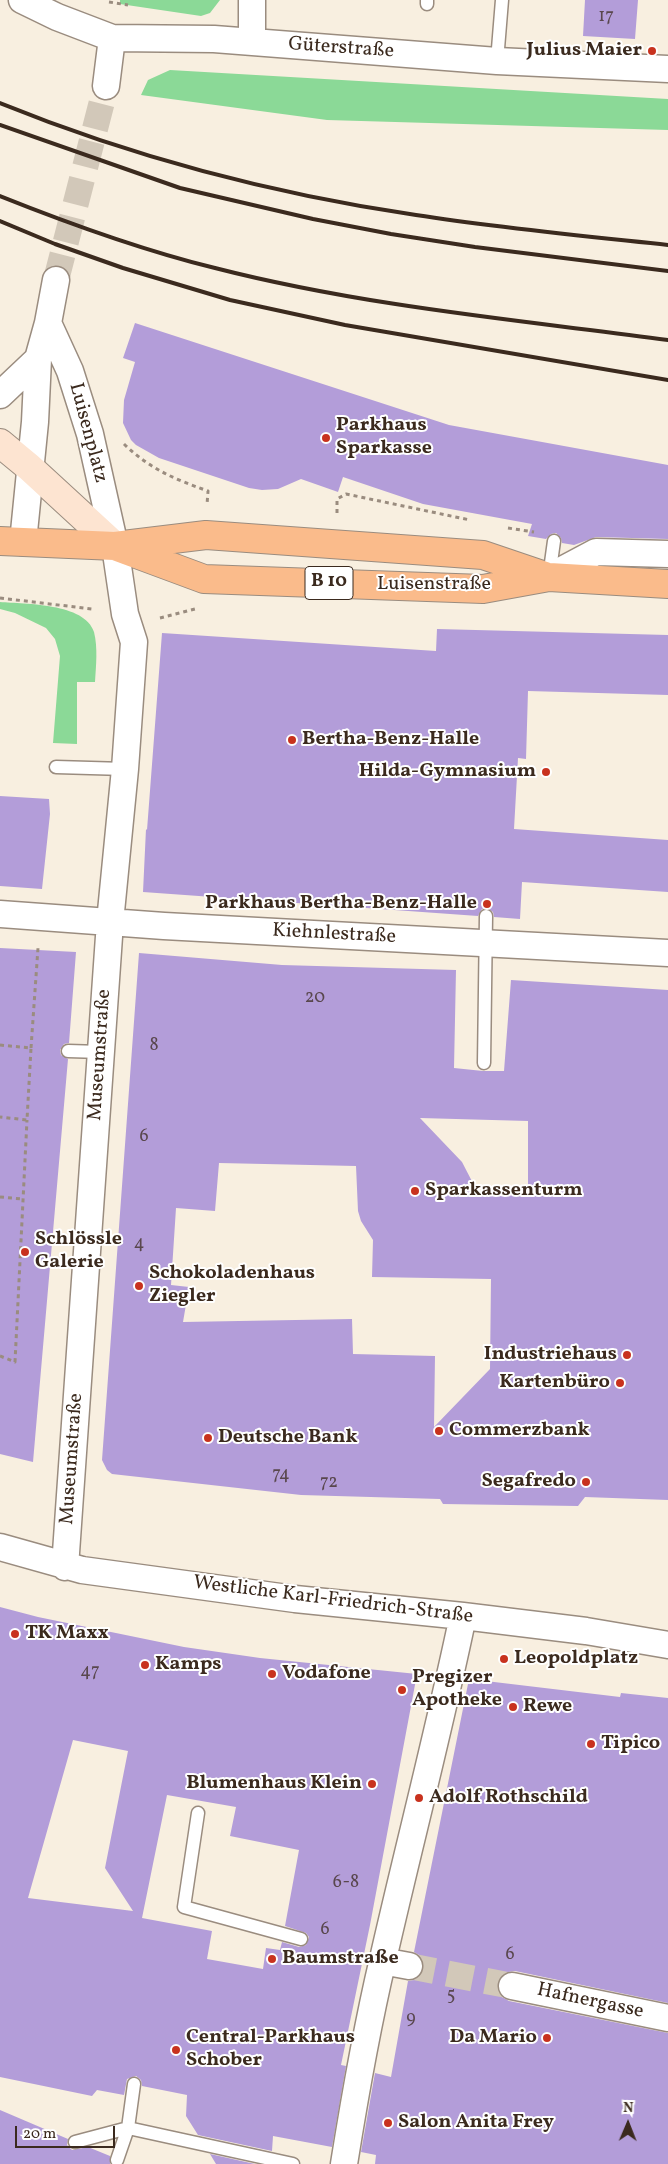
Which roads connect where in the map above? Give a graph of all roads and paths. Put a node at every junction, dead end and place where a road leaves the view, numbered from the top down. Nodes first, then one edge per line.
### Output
1 (22, 0) edge
2 (252, 0) edge
3 (502, 0) edge
4 (112, 38) junction
5 (252, 42) junction
6 (497, 61) junction
7 (668, 69) edge
8 (106, 86) tunnel mouth
9 (56, 280) tunnel mouth
10 (48, 323) junction
11 (38, 359) junction
12 (0, 395) edge
13 (90, 434) junction
14 (0, 443) edge
15 (29, 467) junction
16 (208, 491) dead end
17 (476, 522) dead end
18 (504, 528) dead end
19 (530, 532) dead end
20 (12, 541) edge
21 (554, 541) dead end
22 (336, 545) junction
23 (114, 546) junction
24 (668, 554) edge
25 (549, 577) junction
26 (668, 584) edge
27 (0, 598) edge
28 (203, 607) dead end
29 (92, 609) dead end
30 (160, 618) dead end
31 (56, 767) dead end
32 (125, 769) junction
33 (0, 914) edge
34 (486, 916) dead end
35 (39, 917) junction
36 (110, 922) junction
37 (487, 944) junction
38 (668, 953) edge
39 (0, 1045) edge
40 (31, 1048) junction
41 (68, 1051) dead end
42 (101, 1052) junction
43 (484, 1063) dead end
44 (0, 1117) edge
45 (27, 1120) junction
46 (0, 1197) edge
47 (23, 1199) junction
48 (0, 1356) edge
49 (0, 1547) edge
50 (66, 1567) junction
51 (463, 1616) junction
52 (668, 1645) edge
53 (198, 1813) dead end
54 (301, 1939) dead end
55 (375, 1957) junction
56 (409, 1966) tunnel mouth
57 (512, 1986) tunnel mouth
58 (668, 2018) edge
59 (134, 2084) dead end
60 (128, 2128) junction
61 (75, 2142) dead end
62 (117, 2160) dead end
63 (293, 2164) edge
64 (344, 2164) edge

1 - 4 street, Güterstraße
2 - 5 street
3 - 6 lane
4 - 5 street, Güterstraße
4 - 8 street
5 - 6 street, Güterstraße
6 - 7 street, Güterstraße
9 - 10 street, Luisenplatz
10 - 11 street, Luisenplatz
10 - 13 street, Luisenplatz
11 - 12 street
11 - 15 street, Luisenplatz
13 - 16 path
13 - 23 street, Luisenplatz
14 - 15 main road
15 - 20 street, Luisenplatz
15 - 23 main road
17 - 22 path
18 - 19 path
20 - 23 main road, Luisenstraße / B 10
21 - 25 lane
22 - 23 main road, Luisenstraße / B 10
22 - 25 main road, Luisenstraße / B 10
23 - 25 main road, Luisenstraße / B 10
23 - 32 street, Museumstraße
24 - 25 street
25 - 26 main road, Luisenstraße / B 10
27 - 29 path
28 - 30 path
31 - 32 lane
32 - 36 street, Museumstraße
33 - 35 street, Kiehnlestraße
34 - 37 lane
35 - 36 street, Kiehnlestraße
35 - 40 path
36 - 37 street, Kiehnlestraße
36 - 42 street, Museumstraße
37 - 38 street, Kiehnlestraße
37 - 43 lane
39 - 40 path
40 - 45 path
41 - 42 lane
42 - 50 street, Museumstraße
44 - 45 path
45 - 47 path
46 - 47 path
47 - 48 path
49 - 50 street, Westliche Karl-Friedrich-Straße
50 - 51 street, Westliche Karl-Friedrich-Straße
51 - 52 street, Westliche Karl-Friedrich-Straße
51 - 55 street
53 - 54 lane
55 - 56 street
55 - 64 street
57 - 58 street, Hafnergasse
59 - 60 lane
60 - 61 lane
60 - 62 lane
60 - 63 lane

